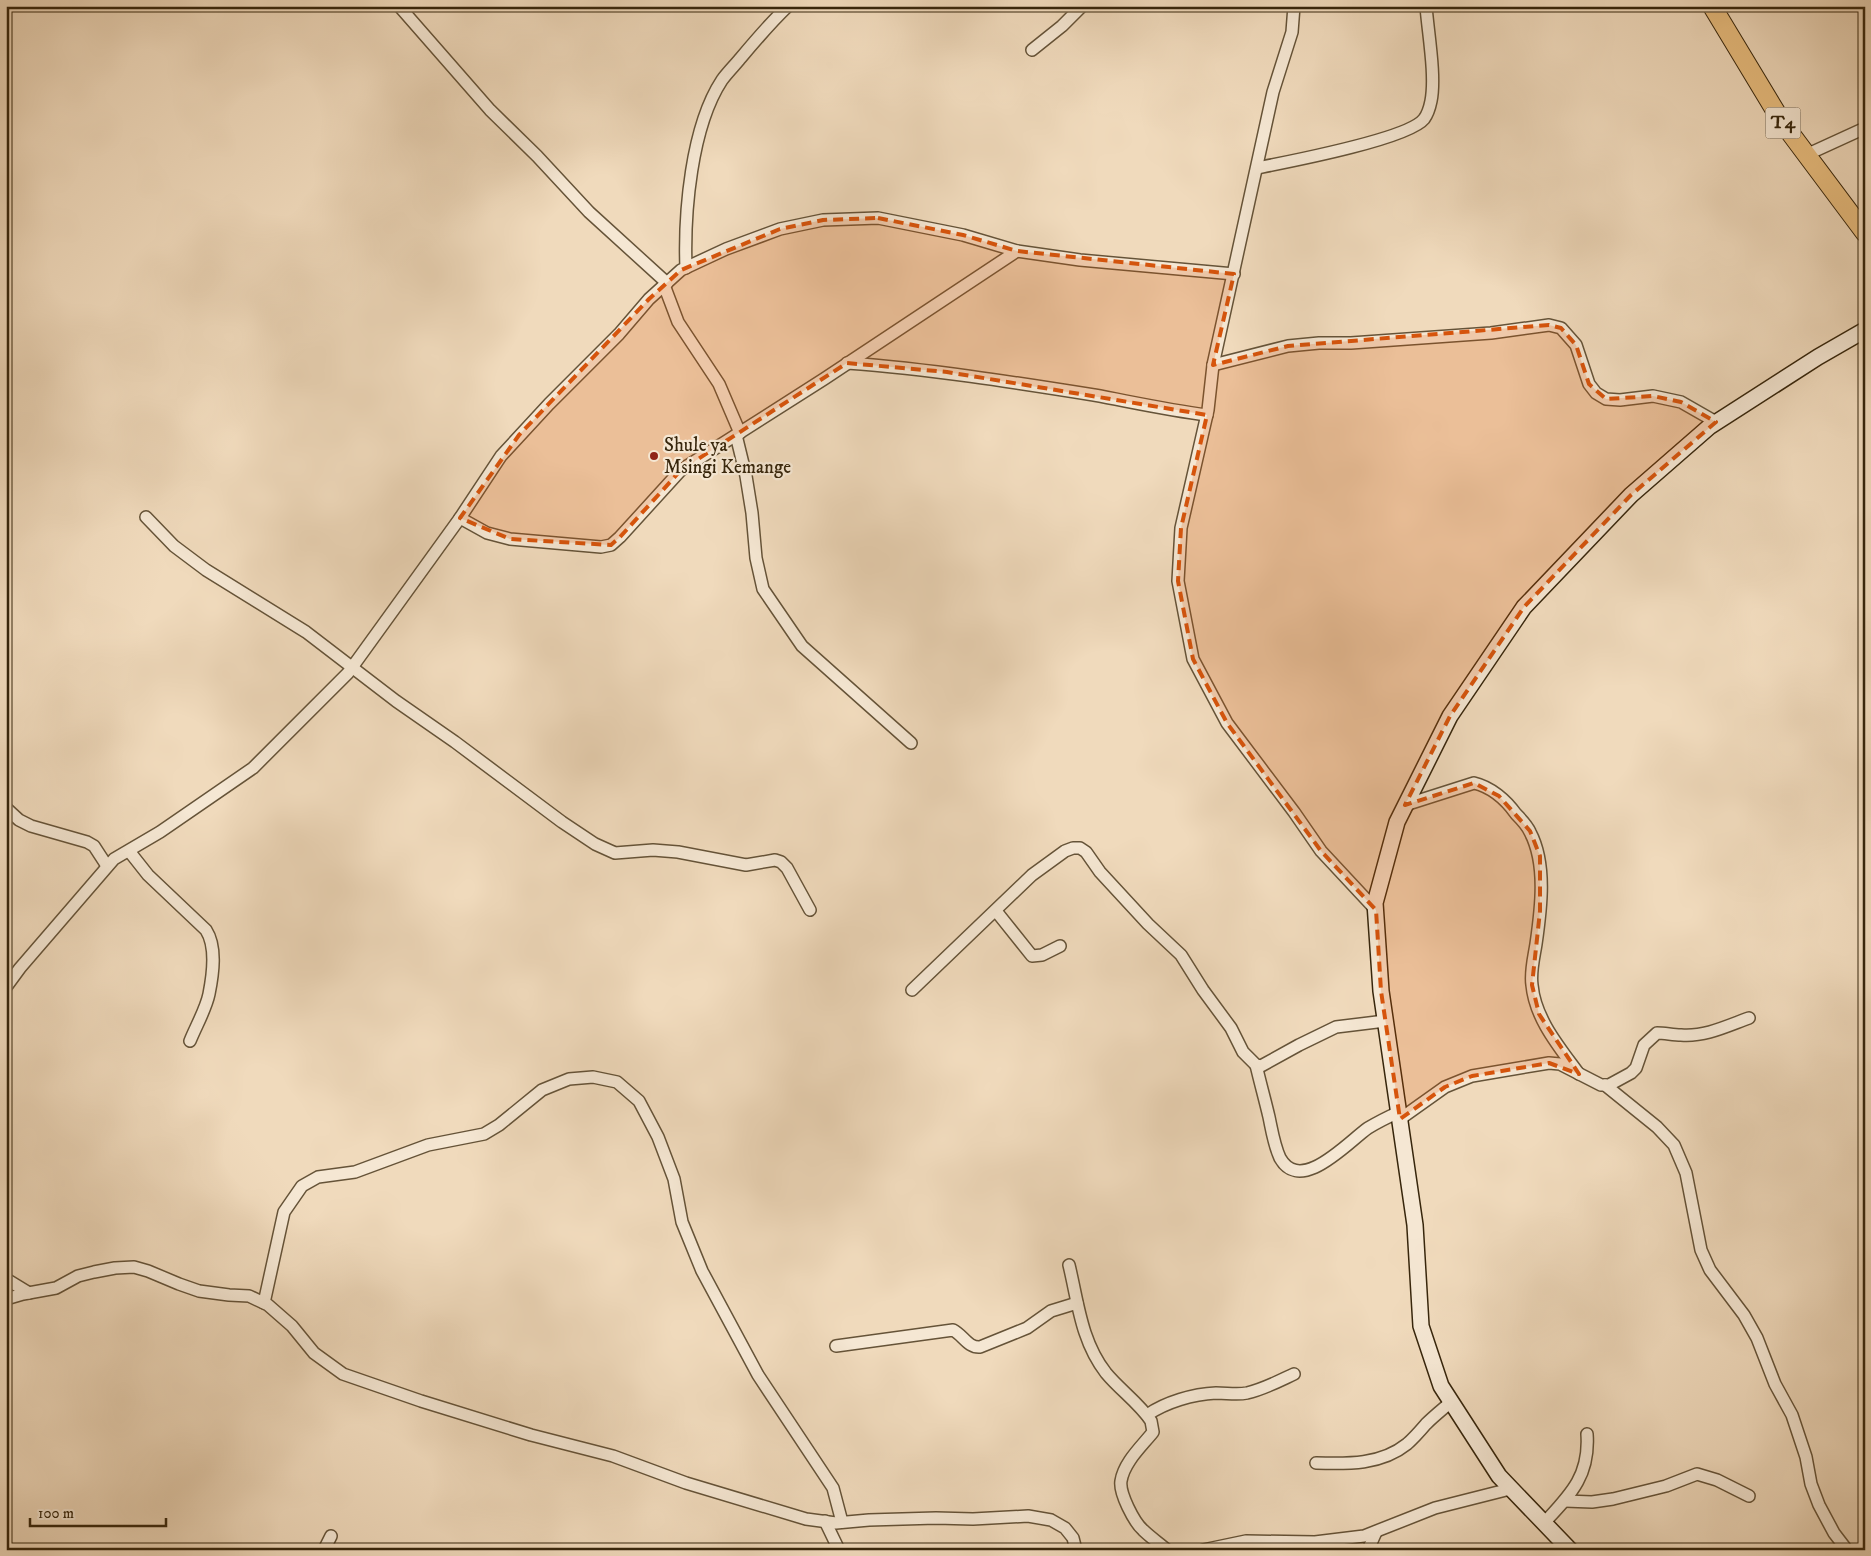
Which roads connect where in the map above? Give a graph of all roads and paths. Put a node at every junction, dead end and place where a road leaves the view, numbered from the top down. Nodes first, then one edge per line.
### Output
1 (399, 6) edge
2 (788, 6) edge
3 (1082, 6) edge
4 (1294, 6) edge
5 (1426, 6) edge
6 (1712, 6) edge
7 (1032, 50) dead end
8 (1865, 128) edge
9 (1806, 155) junction
10 (1258, 168) junction
11 (1865, 233) edge
12 (1017, 251) junction
13 (686, 268) junction
14 (1234, 274) junction
15 (665, 284) junction
16 (1865, 330) edge
17 (847, 363) junction
18 (1213, 365) junction
19 (1207, 415) junction
20 (1716, 422) junction
21 (738, 434) junction
22 (146, 517) dead end
23 (460, 518) junction
24 (352, 668) junction
25 (911, 743) dead end
26 (1406, 805) junction
27 (6, 808) edge
28 (129, 851) junction
29 (107, 866) junction
30 (810, 910) dead end
31 (1376, 910) junction
32 (996, 911) junction
33 (1060, 946) dead end
34 (6, 987) edge
35 (912, 990) dead end
36 (1749, 1018) dead end
37 (1386, 1021) junction
38 (190, 1040) dead end
39 (1256, 1065) junction
40 (1579, 1074) junction
41 (1605, 1085) junction
42 (1399, 1116) junction
43 (1069, 1264) dead end
44 (6, 1279) edge
45 (29, 1293) junction
46 (6, 1299) edge
47 (264, 1303) junction
48 (1077, 1303) junction
49 (836, 1346) dead end
50 (1294, 1374) dead end
51 (1452, 1401) junction
52 (1147, 1415) junction
53 (1587, 1434) dead end
54 (1316, 1463) dead end
55 (1510, 1489) junction
56 (1749, 1496) dead end
57 (1565, 1501) junction
58 (825, 1521) junction
59 (842, 1522) junction
60 (1544, 1523) junction
61 (1376, 1532) junction
62 (331, 1536) dead end
63 (324, 1550) edge
64 (839, 1550) edge
65 (1076, 1550) edge
66 (1167, 1550) edge
67 (1203, 1550) edge
68 (1368, 1550) edge
69 (1570, 1550) edge
70 (1847, 1550) edge

1 - 15 street
2 - 13 street
3 - 7 street
4 - 10 street
5 - 10 street
6 - 9 highway, T4
8 - 9 street
9 - 11 highway, T4
10 - 14 street
12 - 13 street
12 - 14 street
12 - 17 street
13 - 15 street
14 - 18 street
15 - 21 street
15 - 23 street
16 - 20 main road
17 - 19 street
17 - 21 street
18 - 19 street
18 - 20 street
19 - 31 street
20 - 26 main road
21 - 23 street
21 - 25 street
22 - 24 street
23 - 24 street
24 - 28 street
24 - 30 street
26 - 31 main road
26 - 40 street
27 - 29 street
28 - 29 street
28 - 38 street
29 - 34 street
31 - 37 main road
32 - 33 street
32 - 35 street
32 - 39 street
36 - 41 street
37 - 39 street
37 - 42 main road
39 - 42 street
40 - 41 street
40 - 42 street
41 - 70 street
42 - 51 main road
43 - 48 street
44 - 45 street
45 - 46 street
45 - 47 street
47 - 58 street
47 - 59 street
48 - 49 street
48 - 52 street
50 - 52 street
51 - 54 street
51 - 55 main road
52 - 66 street
53 - 57 street
55 - 60 main road
55 - 61 street
56 - 57 street
57 - 60 street
58 - 59 street
58 - 64 street
59 - 65 street
60 - 69 main road
61 - 67 street
61 - 68 street
62 - 63 street

